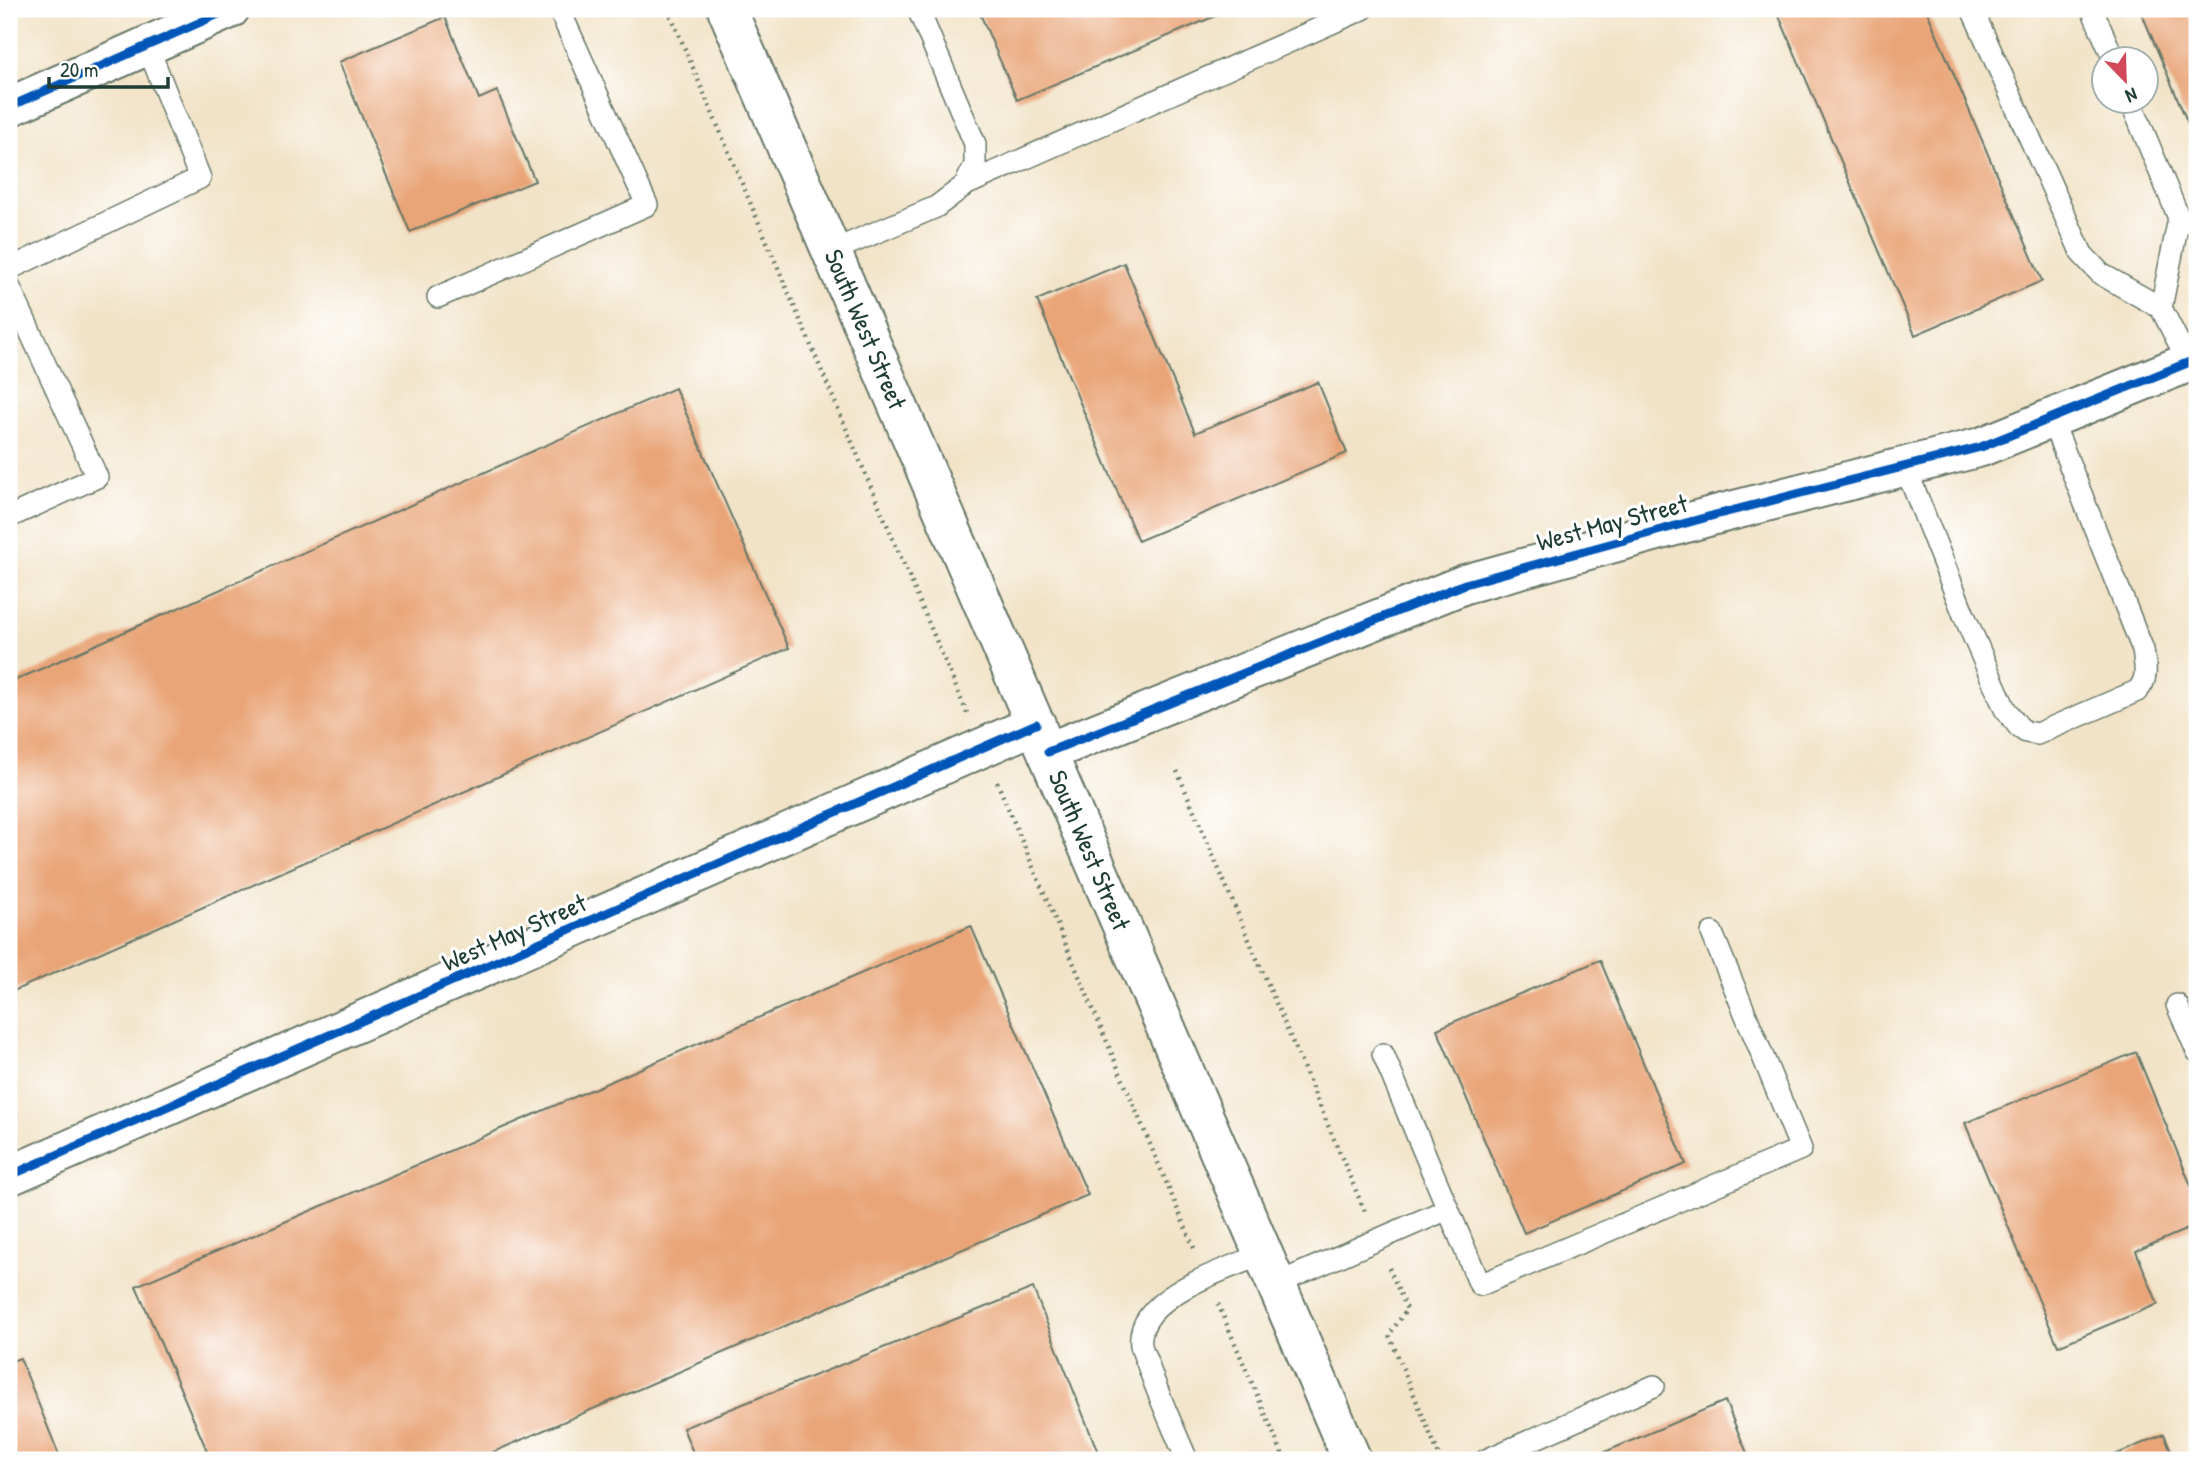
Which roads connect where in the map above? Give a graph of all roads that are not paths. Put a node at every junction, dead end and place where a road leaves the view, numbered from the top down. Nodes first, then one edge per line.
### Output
1 (230, 9) edge
2 (559, 9) edge
3 (727, 9) edge
4 (918, 9) edge
5 (1363, 9) edge
6 (1972, 9) edge
7 (2092, 9) edge
8 (147, 45) junction
9 (2107, 46) edge
10 (9, 107) edge
11 (2137, 116) edge
12 (965, 185) junction
13 (832, 251) junction
14 (9, 269) edge
15 (9, 286) edge
16 (438, 297) dead end
17 (2161, 308) junction
18 (2193, 361) edge
19 (2052, 418) junction
20 (1905, 466) junction
21 (9, 517) edge
22 (1042, 738) junction
23 (1712, 933) dead end
24 (2178, 1004) dead end
25 (2197, 1051) edge
26 (1383, 1054) dead end
27 (9, 1176) edge
28 (1448, 1209) junction
29 (1270, 1269) junction
30 (1654, 1386) dead end
31 (1187, 1460) edge
32 (1352, 1460) edge
33 (1486, 1460) edge

1 - 8 street
2 - 16 lane
3 - 13 street, South West Street
4 - 12 lane
5 - 12 lane
6 - 17 lane
7 - 9 lane
8 - 10 street
8 - 14 lane
11 - 17 lane
12 - 13 lane
13 - 22 street, South West Street
15 - 21 lane
17 - 18 lane
18 - 19 street, West May Street
19 - 20 street, West May Street
19 - 20 lane
20 - 22 street, West May Street
22 - 27 street, West May Street
22 - 29 street, South West Street
23 - 28 lane
24 - 25 lane
26 - 28 lane
28 - 29 lane
29 - 31 lane
29 - 32 street, South West Street
30 - 33 lane

